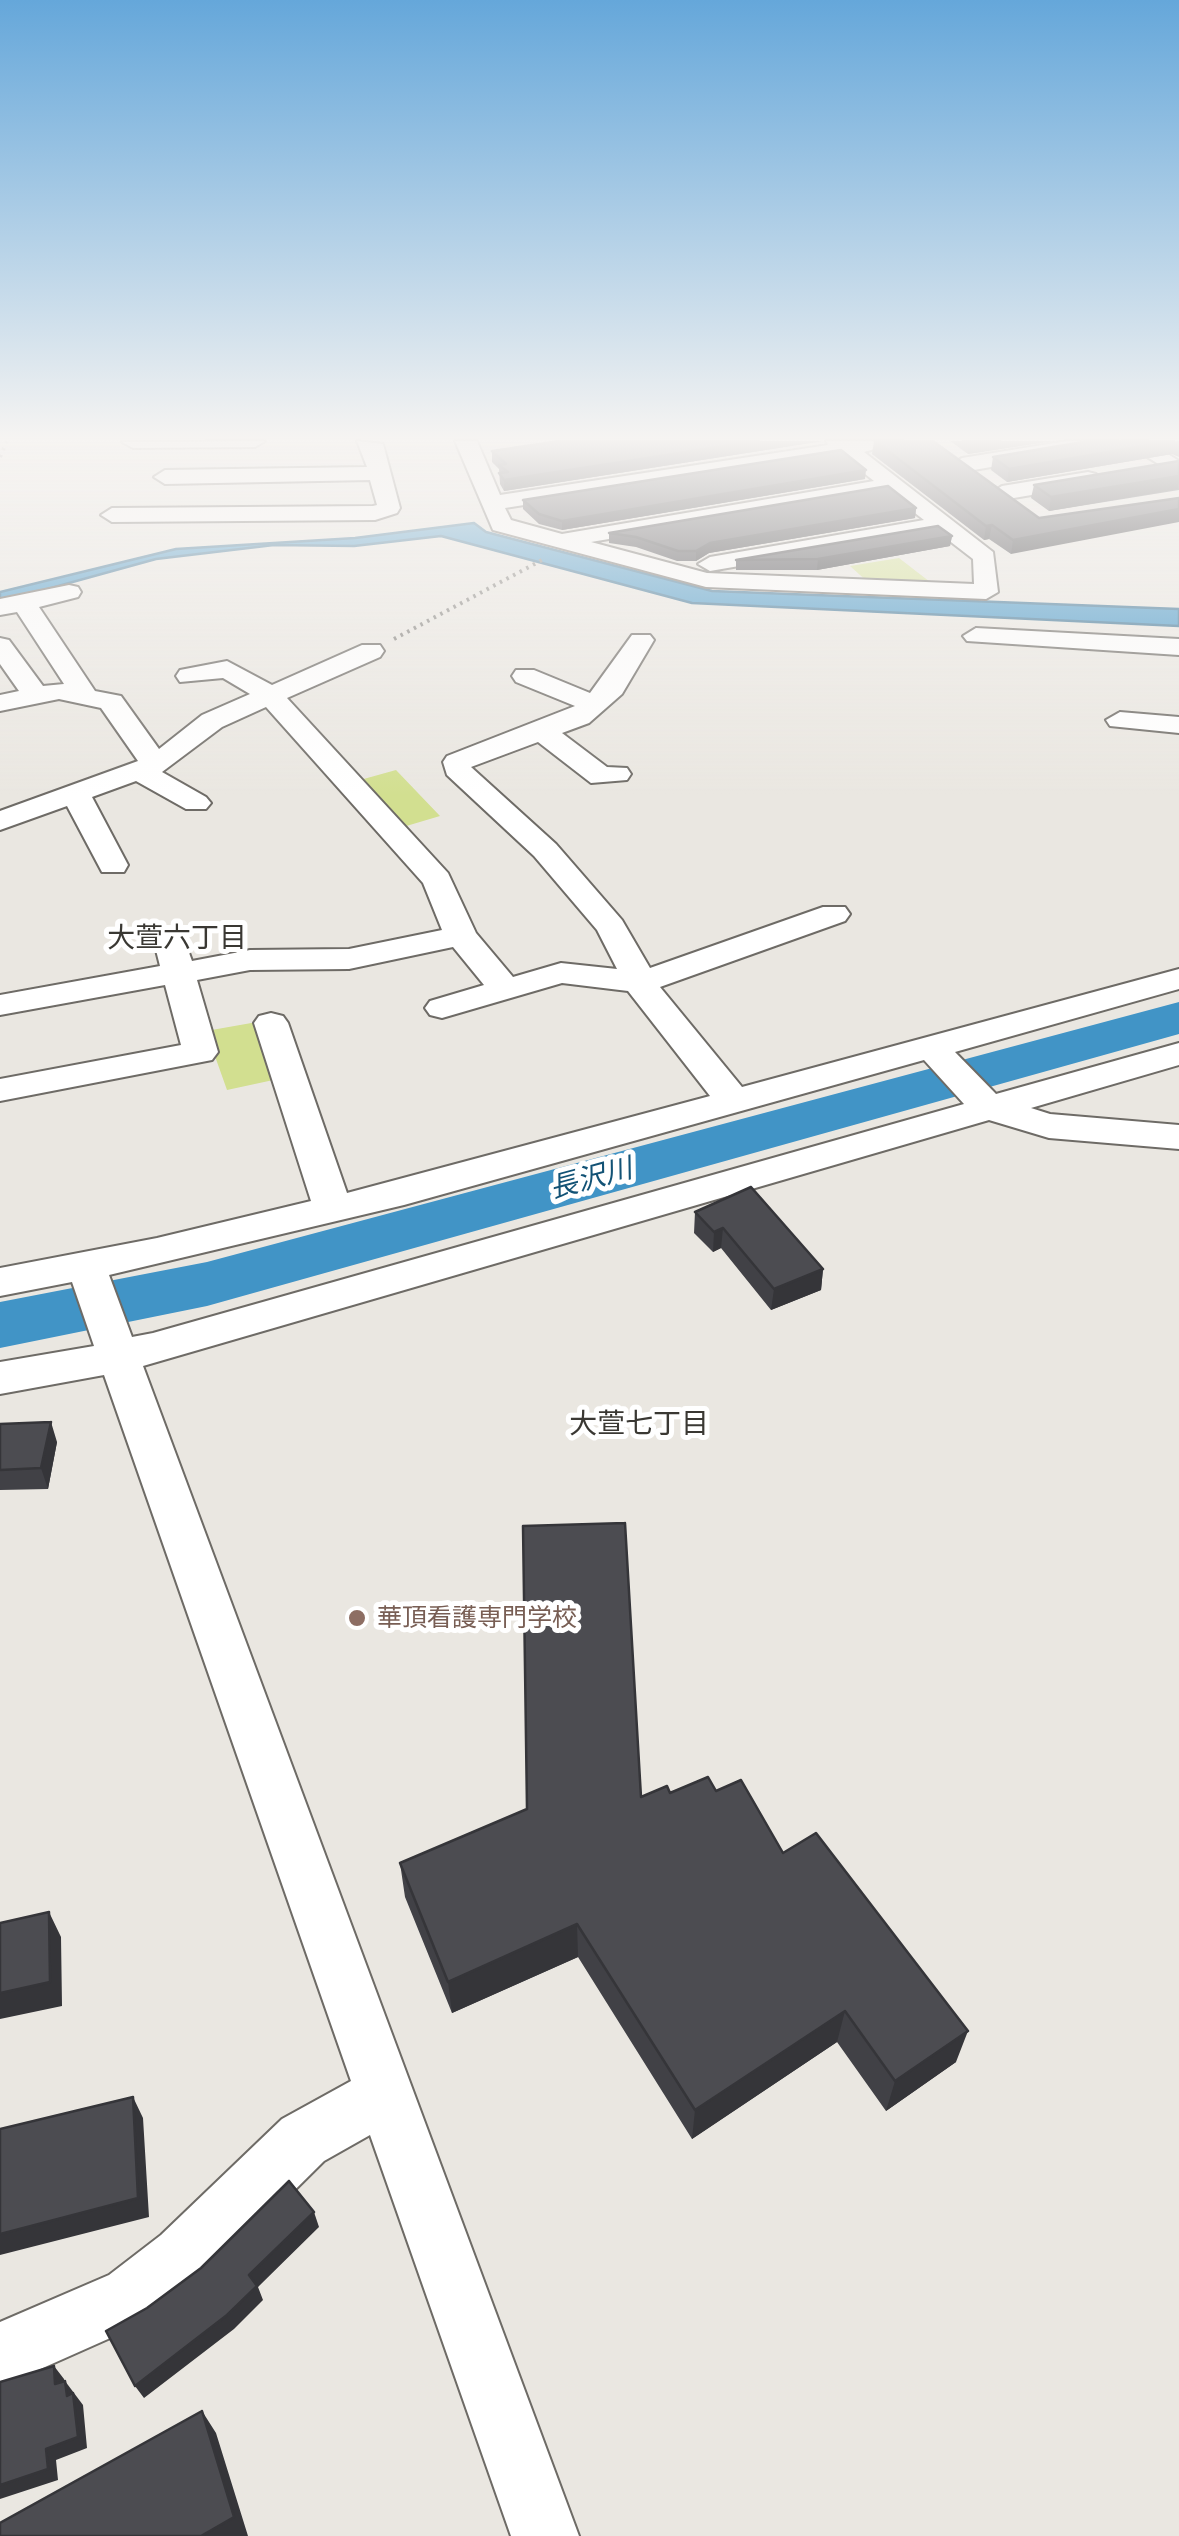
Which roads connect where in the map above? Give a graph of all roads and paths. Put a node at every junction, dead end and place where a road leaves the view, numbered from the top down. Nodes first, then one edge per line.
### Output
1 (626, 559) edge
2 (738, 559) edge
3 (986, 559) edge
4 (538, 563) dead end
5 (670, 571) junction
6 (69, 592) dead end
7 (12, 605) edge
8 (976, 636) dead end
9 (641, 640) dead end
10 (0, 646) edge
11 (1179, 647) edge
12 (372, 651) joint
13 (189, 676) dead end
14 (526, 676) dead end
15 (270, 695) junction
16 (36, 696) junction
17 (86, 697) junction
18 (0, 703) edge
19 (594, 704) junction
20 (1120, 720) dead end
21 (1179, 724) edge
22 (542, 731) junction
23 (148, 766) junction
24 (616, 774) dead end
25 (76, 795) junction
26 (196, 804) dead end
27 (0, 821) edge
28 (113, 865) dead end
29 (834, 914) dead end
30 (461, 936) junction
31 (169, 938) dead end
32 (179, 972) junction
33 (1179, 979) edge
34 (641, 982) junction
35 (506, 989) junction
36 (0, 1005) edge
37 (442, 1008) dead end
38 (271, 1022) dead end
39 (936, 1052) junction
40 (1179, 1054) edge
41 (0, 1090) edge
42 (734, 1102) junction
43 (985, 1105) junction
44 (1179, 1137) edge
45 (333, 1209) junction
46 (88, 1274) junction
47 (0, 1282) edge
48 (115, 1350) junction
49 (0, 1378) edge
50 (385, 2095) junction
51 (0, 2355) edge
52 (545, 2536) edge

1 - 5 street
2 - 5 street
3 - 5 street
4 - 12 path
6 - 7 street
7 - 17 street
8 - 11 street
9 - 19 street
10 - 16 street
12 - 15 street
13 - 15 street
14 - 19 street
15 - 23 street
15 - 30 street
16 - 17 street
16 - 18 street
17 - 23 street
19 - 22 street
20 - 21 street
22 - 24 street
22 - 34 street
23 - 25 street
23 - 26 street
25 - 27 street
25 - 28 street
29 - 34 street
30 - 32 street
30 - 35 street
31 - 32 street
32 - 36 street
32 - 41 street
33 - 39 street
34 - 35 street
34 - 42 street
35 - 37 street
38 - 45 street
39 - 42 street
39 - 43 street
40 - 43 street
42 - 45 street
43 - 44 street
43 - 48 street
45 - 46 street
46 - 47 street
46 - 48 street
48 - 49 street
48 - 50 street
50 - 51 street
50 - 52 street

